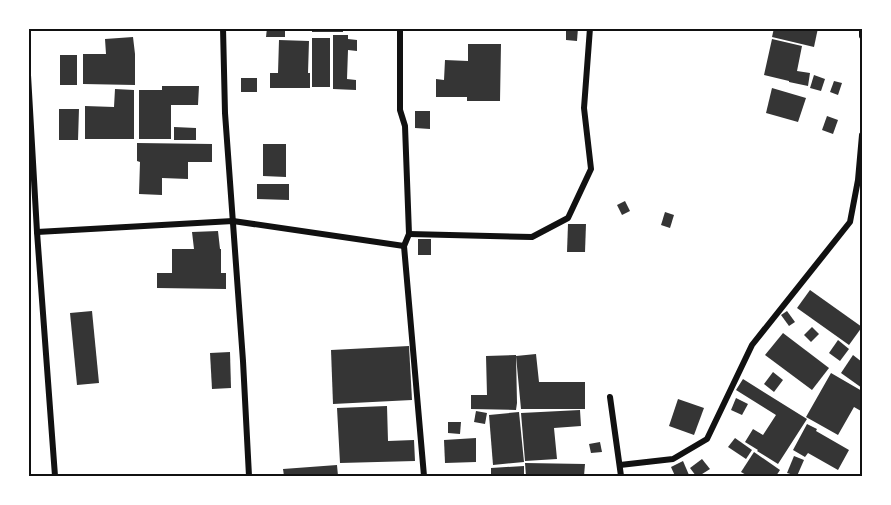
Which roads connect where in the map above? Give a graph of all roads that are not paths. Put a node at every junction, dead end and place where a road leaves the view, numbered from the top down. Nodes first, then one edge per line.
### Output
1 (223, 28) edge
2 (400, 28) edge
3 (590, 28) edge
4 (862, 28) edge
5 (862, 36) edge
6 (28, 75) edge
7 (862, 135) edge
8 (234, 221) junction
9 (37, 232) junction
10 (409, 234) junction
11 (404, 246) junction
12 (610, 397) dead end
13 (620, 465) junction
14 (55, 477) edge
15 (249, 477) edge
16 (424, 477) edge
17 (621, 477) edge

1 - 8 street
2 - 10 street
3 - 10 street
4 - 5 street
6 - 9 street
7 - 13 street
8 - 9 street
8 - 11 street
8 - 15 street
9 - 14 street
10 - 11 street
11 - 16 street
12 - 13 street
13 - 17 street

